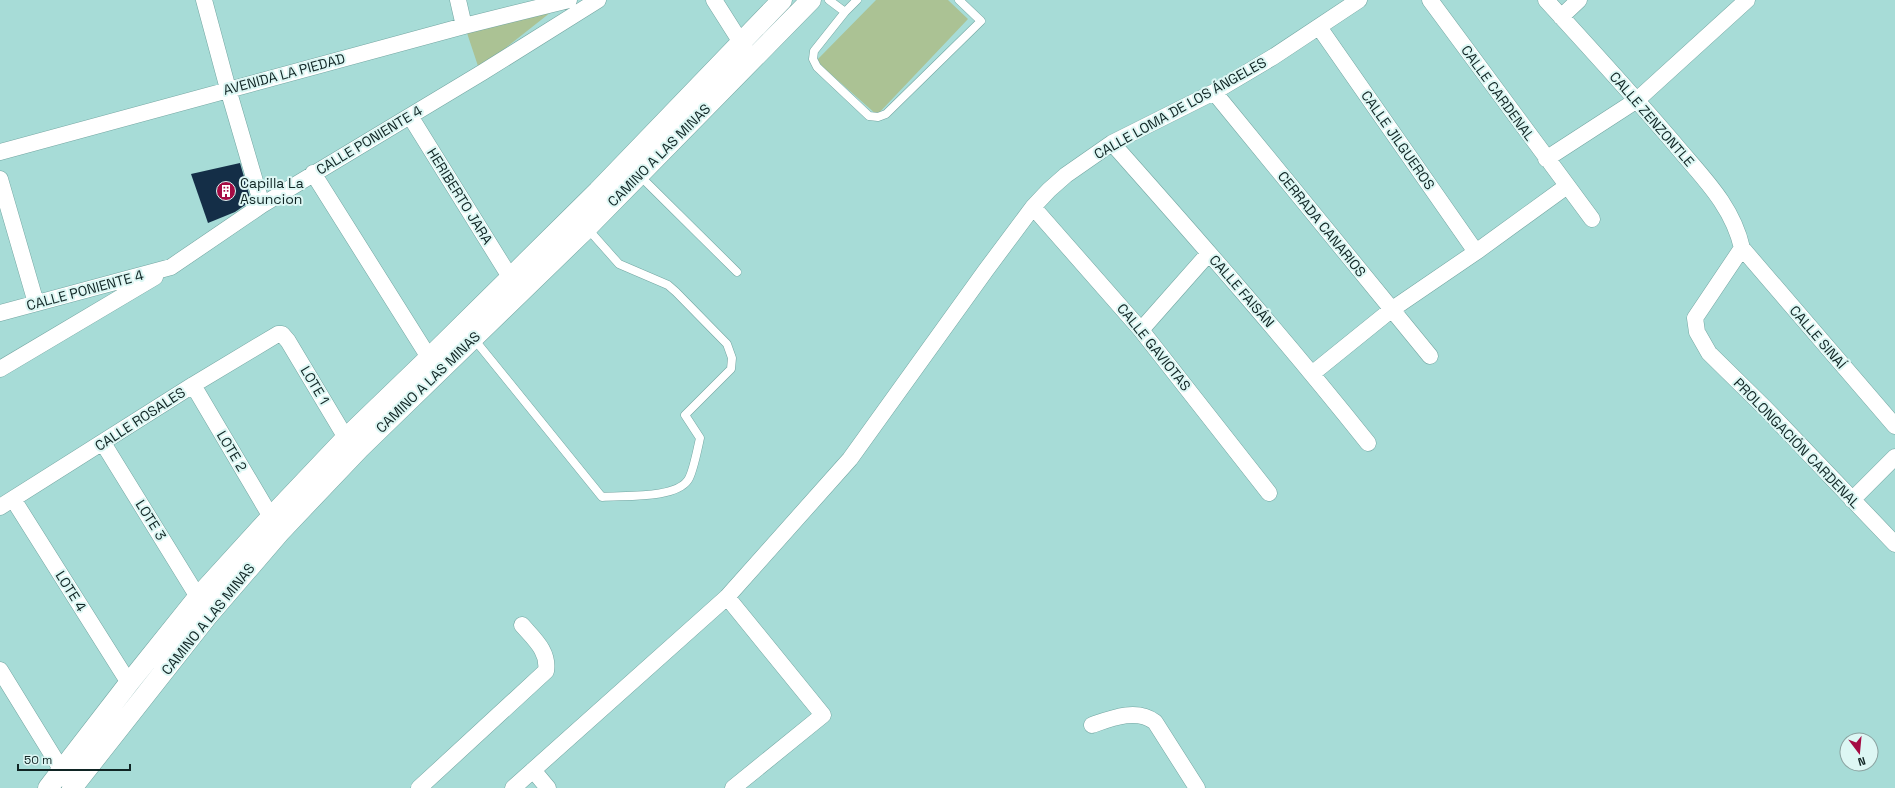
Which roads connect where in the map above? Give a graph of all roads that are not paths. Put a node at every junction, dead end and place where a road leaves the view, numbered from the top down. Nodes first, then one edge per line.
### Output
1 (204, 0) edge
2 (458, 0) edge
3 (569, 0) edge
4 (598, 0) edge
5 (714, 0) edge
6 (782, 0) edge
7 (811, 0) edge
8 (829, 0) edge
9 (857, 0) edge
10 (959, 0) edge
11 (1359, 0) edge
12 (1430, 0) edge
13 (1546, 0) edge
14 (1579, 0) edge
15 (1747, 0) edge
16 (845, 12) junction
17 (1561, 16) junction
18 (464, 26) junction
19 (1319, 27) junction
20 (740, 42) junction
21 (753, 60) junction
22 (228, 89) junction
23 (1214, 92) junction
24 (1637, 100) junction
25 (410, 116) junction
26 (1112, 143) junction
27 (0, 152) edge
28 (1546, 158) junction
29 (313, 173) junction
30 (639, 176) junction
31 (0, 179) edge
32 (1567, 186) junction
33 (262, 205) junction
34 (1033, 207) junction
35 (1592, 219) dead end
36 (587, 228) junction
37 (1742, 248) junction
38 (1476, 252) junction
39 (1209, 253) junction
40 (171, 267) junction
41 (737, 272) dead end
42 (510, 277) junction
43 (36, 303) junction
44 (1391, 310) junction
45 (0, 313) edge
46 (1142, 330) junction
47 (282, 334) joint
48 (473, 338) junction
49 (1430, 356) dead end
50 (434, 365) junction
51 (0, 369) edge
52 (1313, 373) junction
53 (193, 385) junction
54 (1895, 426) edge
55 (346, 438) junction
56 (103, 443) junction
57 (1368, 443) dead end
58 (1895, 457) edge
59 (1270, 493) dead end
60 (1852, 500) junction
61 (6, 503) edge
62 (271, 517) junction
63 (1895, 544) edge
64 (198, 597) junction
65 (727, 597) junction
66 (522, 625) dead end
67 (0, 670) edge
68 (129, 682) junction
69 (1092, 725) dead end
70 (61, 769) junction
71 (533, 770) junction
72 (48, 788) edge
73 (72, 788) edge
74 (419, 788) edge
75 (513, 788) edge
76 (548, 788) edge
77 (733, 788) edge
78 (1197, 788) edge

1 - 22 street
2 - 18 street
3 - 18 street, AVENIDA LA PIEDAD
4 - 25 street, CALLE PONIENTE 4
5 - 20 street
6 - 20 street, CAMINO A LAS MINAS
7 - 21 street, CAMINO A LAS MINAS
8 - 16 lane
9 - 16 lane
10 - 16 lane
11 - 19 street, CALLE LOMA DE LOS ÁNGELES
12 - 28 street, CALLE CARDENAL
13 - 17 street, CALLE ZENZONTLE
14 - 17 street
15 - 24 street
17 - 24 street, CALLE ZENZONTLE
18 - 22 street, AVENIDA LA PIEDAD
19 - 23 street, CALLE LOMA DE LOS ÁNGELES
19 - 38 street, CALLE JILGUEROS
20 - 21 street
20 - 42 street, CAMINO A LAS MINAS
21 - 30 street, CAMINO A LAS MINAS
22 - 27 street, AVENIDA LA PIEDAD
22 - 33 street
23 - 26 street, CALLE LOMA DE LOS ÁNGELES
23 - 44 street, CERRADA CANARIOS
24 - 28 street
24 - 37 street, CALLE ZENZONTLE
25 - 29 street, CALLE PONIENTE 4
25 - 42 street, HERIBERTO JARA
26 - 34 street, CALLE LOMA DE LOS ÁNGELES
26 - 39 street, CALLE FAISÁN
28 - 32 street, CALLE CARDENAL
29 - 33 street, CALLE PONIENTE 4
29 - 50 street
30 - 36 street, CAMINO A LAS MINAS
30 - 41 lane
31 - 43 street
32 - 35 street, CALLE CARDENAL
32 - 38 street
33 - 40 street, CALLE PONIENTE 4
34 - 46 street, CALLE GAVIOTAS
34 - 65 street, CALLE LOMA DE LOS ÁNGELES
36 - 48 street, CAMINO A LAS MINAS
36 - 48 lane
37 - 54 street, CALLE SINAÍ
37 - 60 street, PROLONGACIÓN CARDENAL
38 - 44 street
39 - 46 street
39 - 52 street, CALLE FAISÁN
40 - 43 street, CALLE PONIENTE 4
40 - 51 street
42 - 50 street, CAMINO A LAS MINAS
43 - 45 street, CALLE PONIENTE 4
44 - 49 street, CERRADA CANARIOS
44 - 52 street
46 - 59 street, CALLE GAVIOTAS
47 - 53 street, CALLE ROSALES
47 - 55 street, LOTE 1
48 - 50 street, CAMINO A LAS MINAS
50 - 55 street, CAMINO A LAS MINAS
50 - 73 street, CAMINO A LAS MINAS
52 - 57 street, CALLE FAISÁN
53 - 56 street, CALLE ROSALES
53 - 62 street, LOTE 2
55 - 62 street, CAMINO A LAS MINAS
56 - 61 street, CALLE ROSALES
56 - 64 street, LOTE 3
58 - 60 street
60 - 63 street, PROLONGACIÓN CARDENAL
61 - 68 street, LOTE 4
62 - 64 street, CAMINO A LAS MINAS
64 - 68 street, CAMINO A LAS MINAS
65 - 71 street, CALLE LOMA DE LOS ÁNGELES
65 - 77 street
66 - 74 street
67 - 70 street
68 - 70 street, CAMINO A LAS MINAS
69 - 78 street
70 - 72 street, CAMINO A LAS MINAS
71 - 75 street, CALLE LOMA DE LOS ÁNGELES
71 - 76 street

